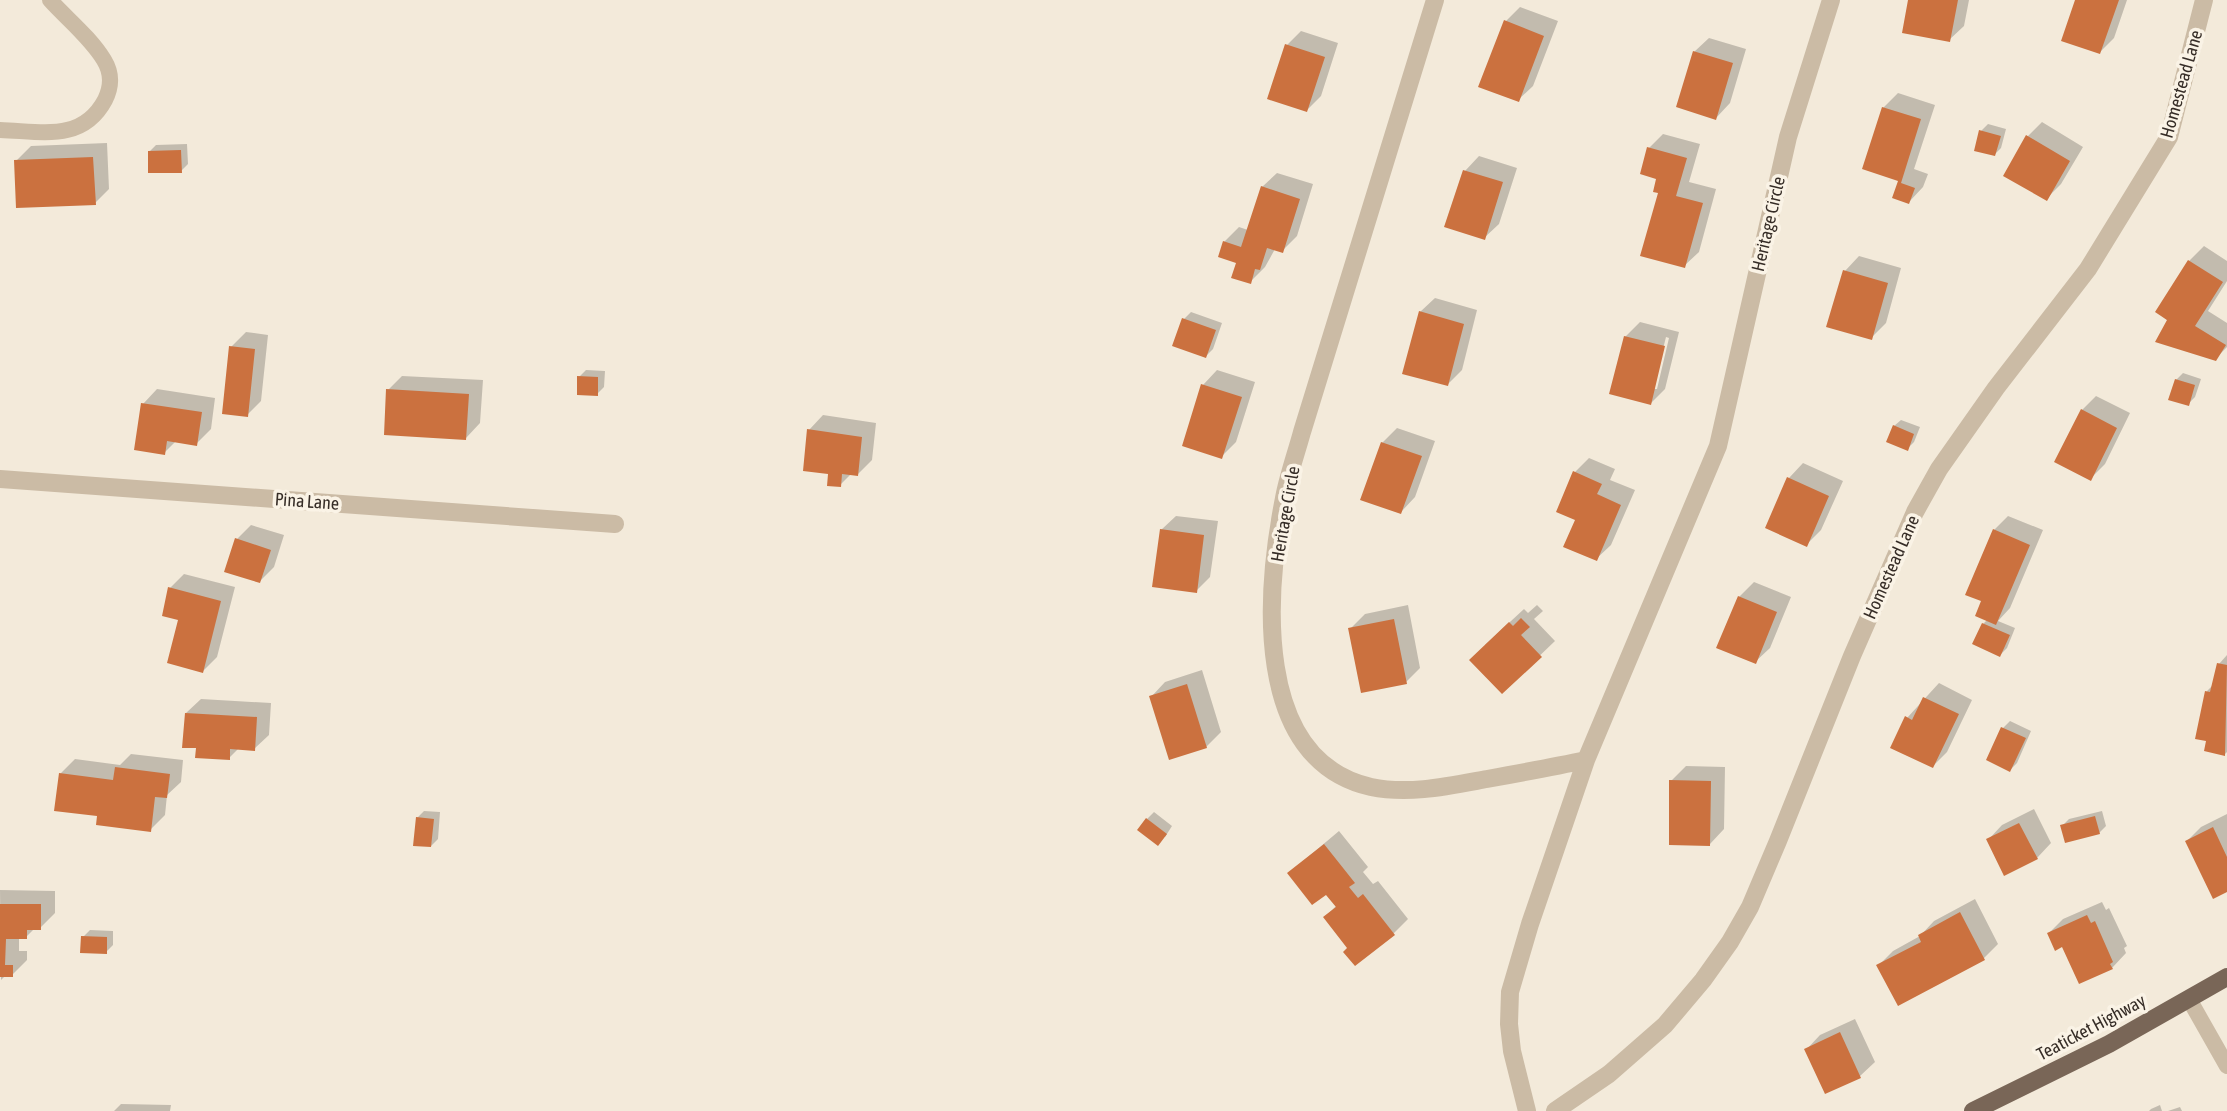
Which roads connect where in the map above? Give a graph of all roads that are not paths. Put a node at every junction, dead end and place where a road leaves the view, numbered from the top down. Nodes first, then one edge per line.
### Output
1 (50, 0) edge
2 (1435, 0) edge
3 (1831, 0) edge
4 (2204, 0) edge
5 (0, 130) edge
6 (0, 479) edge
7 (615, 524) dead end
8 (1586, 761) junction
9 (2227, 977) edge
10 (2189, 999) junction
11 (2227, 1066) edge
12 (1527, 1111) edge
13 (1555, 1111) edge
14 (1973, 1111) edge

1 - 5 lane
2 - 8 street, Heritage Circle
3 - 8 street, Heritage Circle
4 - 13 street, Homestead Lane
6 - 7 street, Pina Lane
8 - 12 street, Heritage Circle
9 - 10 main road, Teaticket Highway
10 - 11 lane
10 - 14 main road, Teaticket Highway

